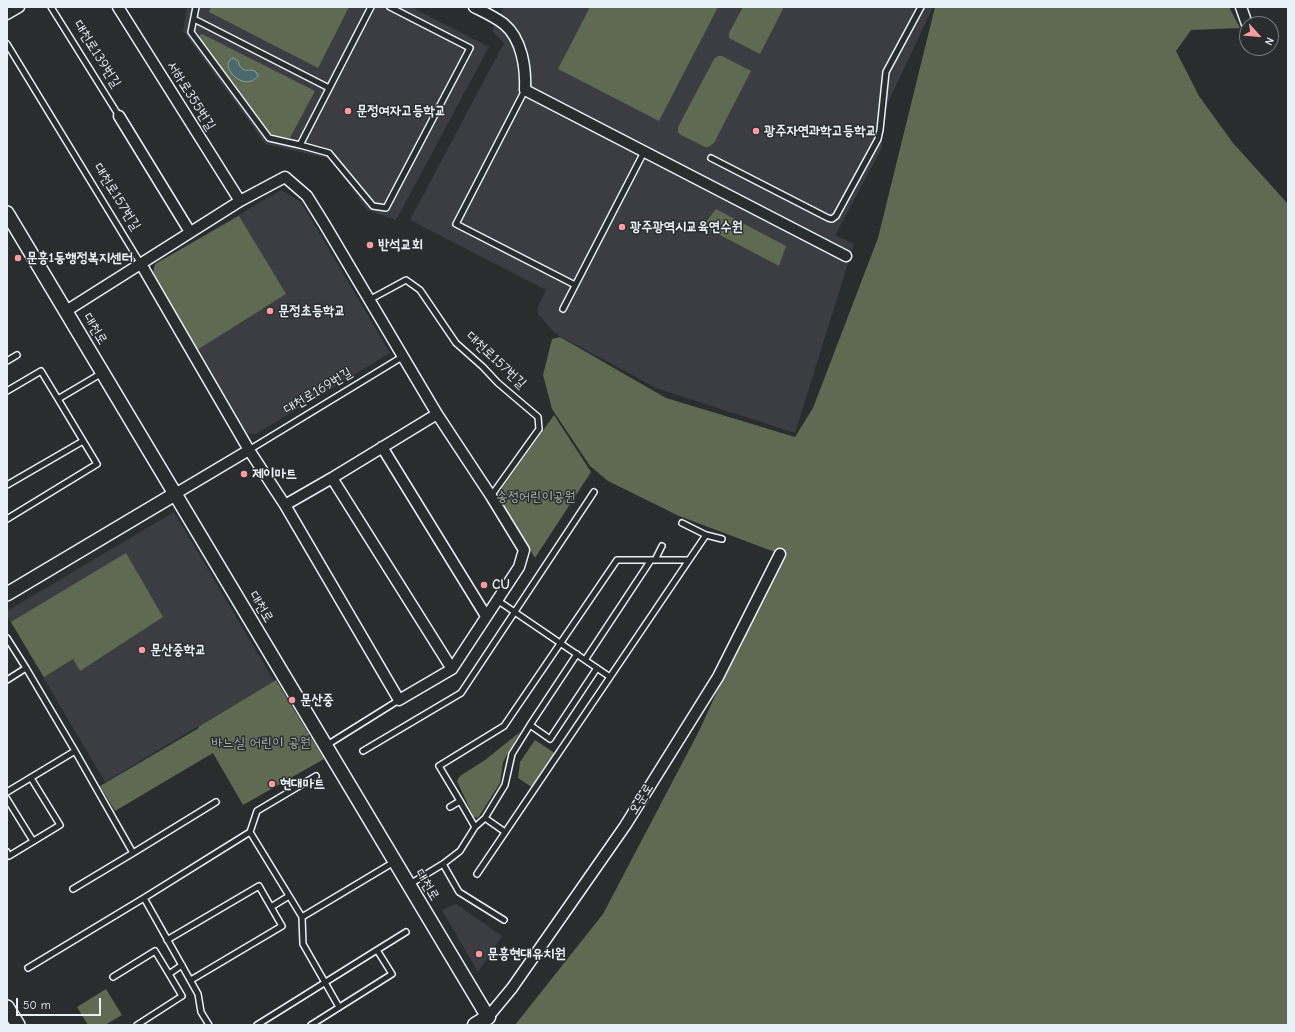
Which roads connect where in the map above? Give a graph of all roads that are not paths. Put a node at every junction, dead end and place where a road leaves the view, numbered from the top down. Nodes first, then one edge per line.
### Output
1 (18, 7) edge
2 (51, 7) edge
3 (196, 7) edge
4 (371, 7) edge
5 (390, 7) edge
6 (474, 7) edge
7 (921, 7) edge
8 (121, 8) edge
9 (7, 14) edge
10 (194, 19) junction
11 (7, 44) edge
12 (329, 88) junction
13 (525, 90) junction
14 (119, 116) joint
15 (300, 145) junction
16 (644, 152) junction
17 (711, 158) dead end
18 (240, 200) junction
19 (7, 213) edge
20 (190, 232) junction
21 (846, 256) dead end
22 (141, 264) junction
23 (575, 285) junction
24 (369, 300) junction
25 (563, 309) dead end
26 (66, 311) junction
27 (17, 355) dead end
28 (402, 356) junction
29 (7, 361) edge
30 (102, 373) junction
31 (7, 391) edge
32 (58, 399) junction
33 (437, 414) junction
34 (83, 441) junction
35 (382, 447) junction
36 (249, 450) junction
37 (332, 478) junction
38 (7, 485) edge
39 (594, 492) dead end
40 (175, 494) junction
41 (491, 496) junction
42 (286, 505) junction
43 (7, 519) edge
44 (682, 523) dead end
45 (706, 535) junction
46 (722, 539) dead end
47 (662, 546) dead end
48 (780, 554) dead end
49 (654, 560) junction
50 (689, 560) junction
51 (7, 594) edge
52 (497, 600) junction
53 (516, 612) junction
54 (486, 616) junction
55 (7, 638) edge
56 (560, 643) junction
57 (577, 654) junction
58 (585, 660) junction
59 (26, 668) junction
60 (597, 668) junction
61 (452, 669) junction
62 (610, 677) junction
63 (7, 680) edge
64 (399, 700) junction
65 (530, 725) junction
66 (326, 746) junction
67 (75, 751) junction
68 (363, 751) dead end
69 (316, 776) dead end
70 (31, 778) junction
71 (7, 792) edge
72 (7, 799) edge
73 (460, 801) junction
74 (216, 802) dead end
75 (450, 808) dead end
76 (485, 818) junction
77 (475, 827) junction
78 (250, 832) junction
79 (505, 832) junction
80 (33, 841) junction
81 (7, 852) edge
82 (133, 853) junction
83 (395, 861) junction
84 (443, 864) junction
85 (477, 874) dead end
86 (409, 885) junction
87 (73, 889) dead end
88 (289, 896) junction
89 (144, 898) junction
90 (271, 907) junction
91 (302, 917) junction
92 (504, 920) dead end
93 (406, 932) dead end
94 (168, 940) junction
95 (377, 950) junction
96 (182, 965) junction
97 (28, 968) dead end
98 (169, 974) junction
99 (113, 977) dead end
100 (191, 980) junction
101 (325, 982) junction
102 (7, 1007) edge
103 (339, 1007) junction
104 (488, 1017) junction
105 (18, 1025) edge
106 (136, 1025) edge
107 (209, 1025) edge
108 (257, 1025) edge
109 (310, 1025) edge
110 (475, 1025) edge

1 - 9 street
2 - 14 lane, 대천로139번길
3 - 10 lane
4 - 12 lane
5 - 15 lane
6 - 13 street
7 - 17 lane
8 - 18 street, 서하로355번길
10 - 12 lane
10 - 15 lane
11 - 22 lane, 대천로157번길
12 - 15 lane
13 - 16 street
13 - 23 lane
14 - 20 street
16 - 21 street
16 - 23 lane
18 - 20 street
18 - 24 street
19 - 26 street, 대천로
20 - 22 street
22 - 26 street
22 - 36 street
23 - 25 lane
24 - 28 street
24 - 41 lane, 대천로157번길
26 - 30 street, 대천로
27 - 29 lane
28 - 33 street
28 - 36 lane, 대천로169번길
30 - 32 lane
30 - 40 street, 대천로
31 - 32 lane
32 - 34 lane
33 - 35 street
33 - 41 street
34 - 38 lane
34 - 43 lane
35 - 37 street
35 - 54 street
36 - 40 street, 대천로169번길
36 - 42 street
37 - 42 street
37 - 61 street
39 - 53 lane
40 - 51 street
40 - 66 street, 대천로
41 - 52 street
42 - 64 street
44 - 45 lane
45 - 46 lane
45 - 50 lane
47 - 49 lane
48 - 104 street, 오문로
49 - 50 lane
49 - 56 lane
49 - 58 lane
50 - 62 lane
52 - 53 lane
52 - 54 street
53 - 56 lane
53 - 68 lane
54 - 61 street
55 - 59 lane
56 - 57 lane
56 - 73 lane
57 - 58 lane
57 - 65 lane
58 - 60 lane
59 - 63 lane
59 - 67 lane
60 - 62 lane
60 - 65 lane
61 - 64 street
62 - 79 lane
64 - 66 lane
65 - 76 lane
66 - 83 street, 대천로
67 - 70 lane
67 - 82 lane
69 - 78 lane
70 - 71 lane
70 - 80 lane
72 - 80 lane
73 - 75 lane
73 - 77 lane
74 - 82 lane
76 - 77 lane
76 - 79 lane
77 - 84 lane
78 - 88 lane
78 - 89 lane
79 - 85 lane
80 - 81 lane
82 - 87 lane
83 - 86 street, 대천로
83 - 91 lane
84 - 86 lane
84 - 92 lane
86 - 104 street, 대천로
88 - 90 lane
88 - 91 lane
89 - 94 lane
89 - 97 lane
90 - 94 lane
90 - 100 lane
91 - 101 lane
93 - 95 lane
94 - 96 lane
95 - 101 lane
95 - 103 lane
96 - 98 lane
96 - 100 lane
98 - 99 lane
98 - 106 lane
100 - 107 lane
101 - 103 lane
101 - 108 lane
102 - 105 street
103 - 109 lane
104 - 110 main road, 오문로

